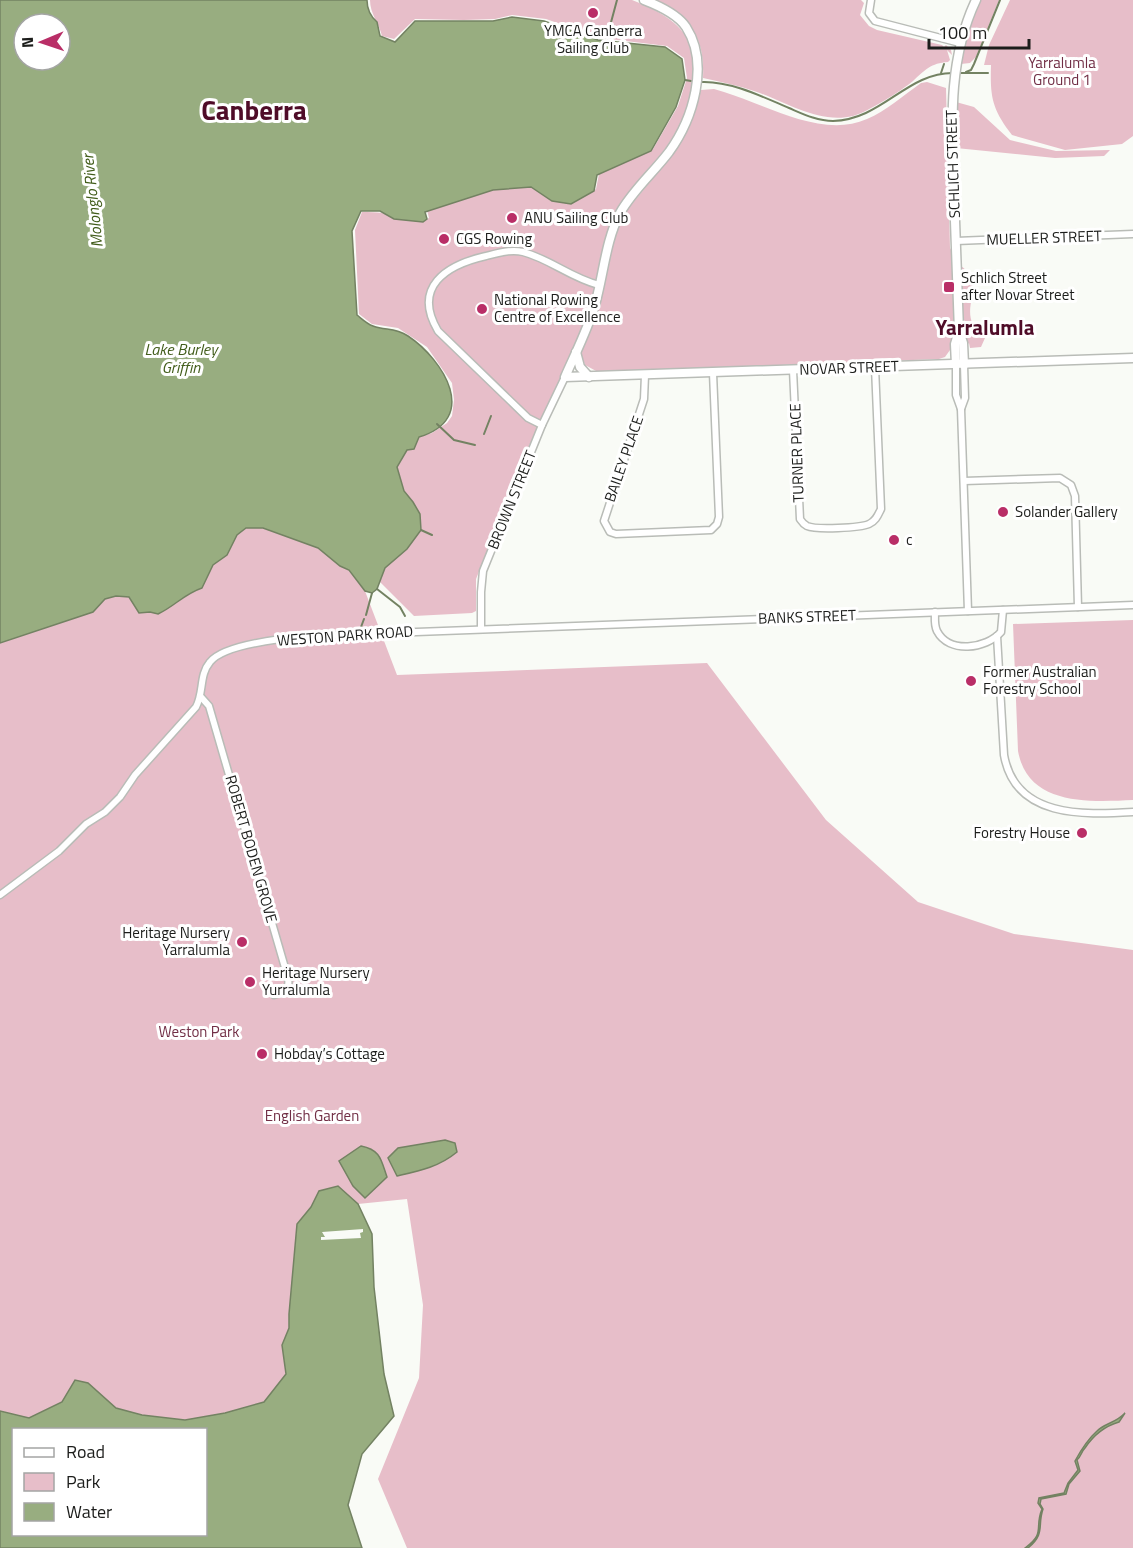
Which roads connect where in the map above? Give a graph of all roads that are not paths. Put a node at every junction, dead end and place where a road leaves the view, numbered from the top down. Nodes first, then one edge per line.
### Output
1 (644, 0) edge
2 (871, 0) edge
3 (976, 0) edge
4 (960, 43) junction
5 (1133, 234) edge
6 (956, 241) junction
7 (599, 285) junction
8 (576, 352) junction
9 (1133, 358) edge
10 (960, 365) junction
11 (875, 368) junction
12 (793, 370) junction
13 (713, 373) junction
14 (645, 375) junction
15 (565, 377) junction
16 (589, 377) junction
17 (543, 425) junction
18 (964, 481) junction
19 (1133, 605) edge
20 (1077, 607) junction
21 (1003, 610) junction
22 (968, 611) junction
23 (935, 612) junction
24 (481, 628) junction
25 (997, 636) junction
26 (201, 697) junction
27 (1133, 812) edge
28 (0, 895) edge
29 (274, 995) dead end

1 - 7 main road
2 - 4 street
3 - 4 main road, SCHLICH STREET
4 - 6 main road, SCHLICH STREET
5 - 6 street, MUELLER STREET
6 - 10 main road, SCHLICH STREET
7 - 8 main road
7 - 17 street
8 - 15 main road
8 - 16 main road
9 - 10 main road, NOVAR STREET
10 - 11 main road, NOVAR STREET
10 - 18 street, SCHLICH STREET
11 - 12 main road, NOVAR STREET
11 - 12 street, TURNER PLACE
12 - 13 main road, NOVAR STREET
13 - 14 main road, NOVAR STREET
13 - 14 street, BAILEY PLACE
14 - 16 main road, NOVAR STREET
15 - 16 main road, NOVAR STREET
15 - 17 street, BROWN STREET
17 - 24 street, BROWN STREET
18 - 20 street
18 - 22 street, SCHLICH STREET
19 - 20 street, BANKS STREET
20 - 21 street, BANKS STREET
21 - 22 street, BANKS STREET
21 - 25 street
22 - 23 street, BANKS STREET
23 - 24 street, BANKS STREET
23 - 25 street
24 - 26 street, WESTON PARK ROAD
25 - 27 street
26 - 28 street, WESTON PARK ROAD
26 - 29 street, ROBERT BODEN GROVE

